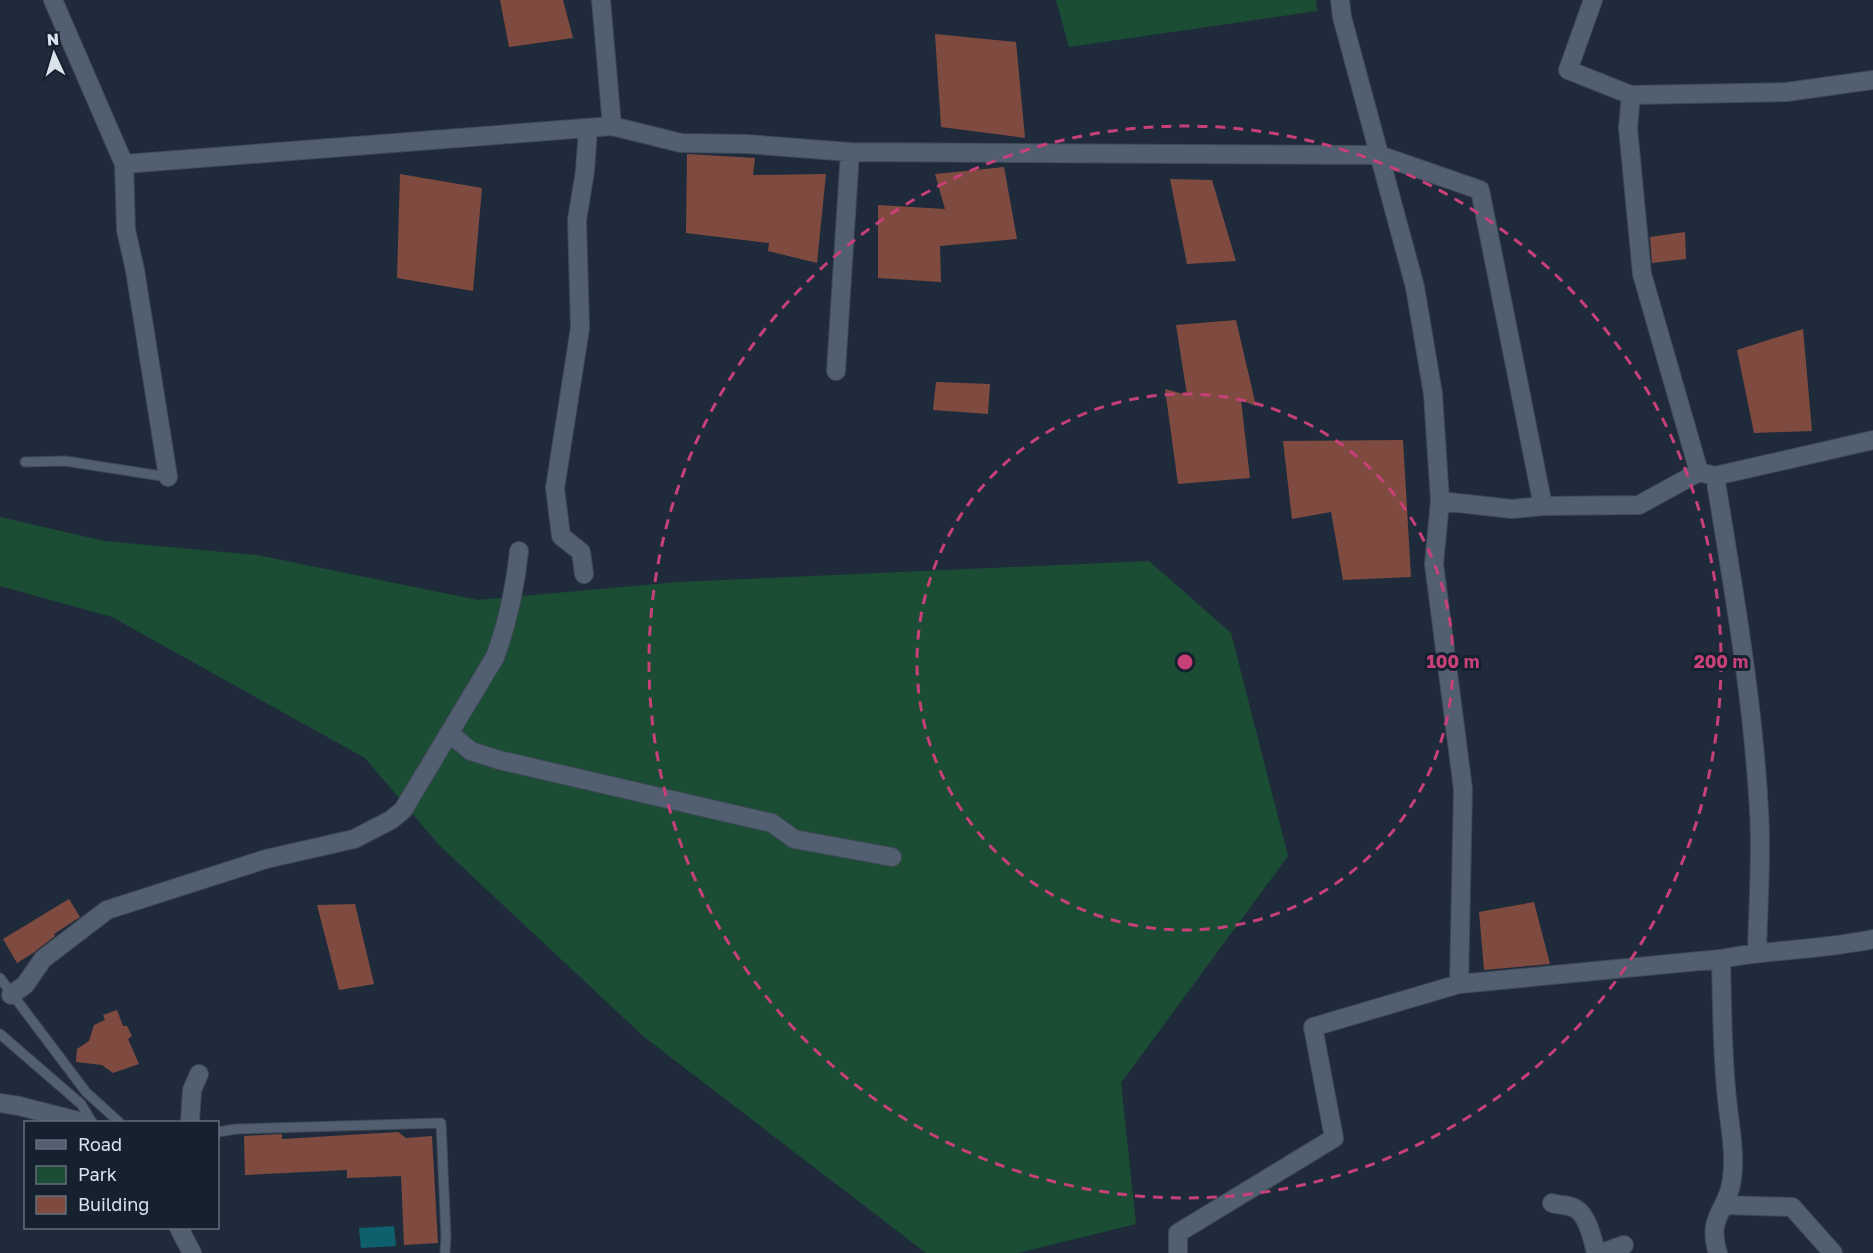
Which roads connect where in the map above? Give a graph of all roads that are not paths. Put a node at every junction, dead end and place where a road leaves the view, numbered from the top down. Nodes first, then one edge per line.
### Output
1 (53, 0) edge
2 (601, 0) edge
3 (1340, 0) edge
4 (1593, 0) edge
5 (1873, 80) edge
6 (1631, 95) junction
7 (612, 126) junction
8 (588, 129) junction
9 (850, 152) junction
10 (1379, 155) junction
11 (124, 164) junction
12 (836, 371) dead end
13 (1873, 440) edge
14 (25, 462) dead end
15 (1707, 474) junction
16 (168, 477) joint
17 (1440, 501) junction
18 (1543, 506) junction
19 (519, 551) dead end
20 (584, 574) dead end
21 (449, 733) junction
22 (892, 857) dead end
23 (1873, 939) edge
24 (1757, 952) junction
25 (1721, 959) junction
26 (0, 978) edge
27 (1459, 984) junction
28 (11, 996) junction
29 (0, 1034) edge
30 (199, 1074) dead end
31 (0, 1104) edge
32 (78, 1121) edge
33 (91, 1121) edge
34 (118, 1121) edge
35 (190, 1121) edge
36 (219, 1132) edge
37 (1552, 1203) dead end
38 (1724, 1205) junction
39 (180, 1229) edge
40 (1624, 1245) dead end
41 (192, 1253) edge
42 (445, 1253) edge
43 (1178, 1253) edge
44 (1596, 1253) edge
45 (1602, 1253) edge
46 (1718, 1253) edge
47 (1833, 1253) edge

1 - 11 street
2 - 7 street
3 - 10 street
4 - 6 street
5 - 6 street
6 - 15 street
7 - 8 street
7 - 9 street
8 - 11 street
8 - 20 street
9 - 10 street
9 - 12 street
10 - 17 street
10 - 18 street
11 - 16 street
13 - 15 street
14 - 16 lane
15 - 18 street
15 - 24 street
17 - 18 street
17 - 27 street
19 - 21 street
21 - 22 street
21 - 28 street
23 - 24 street
24 - 25 street
25 - 27 street
25 - 38 street
26 - 28 lane
27 - 43 street
28 - 34 lane
29 - 33 lane
30 - 35 street
31 - 32 street
36 - 42 lane
37 - 44 street
38 - 46 street
38 - 47 street
39 - 41 street
40 - 45 street

